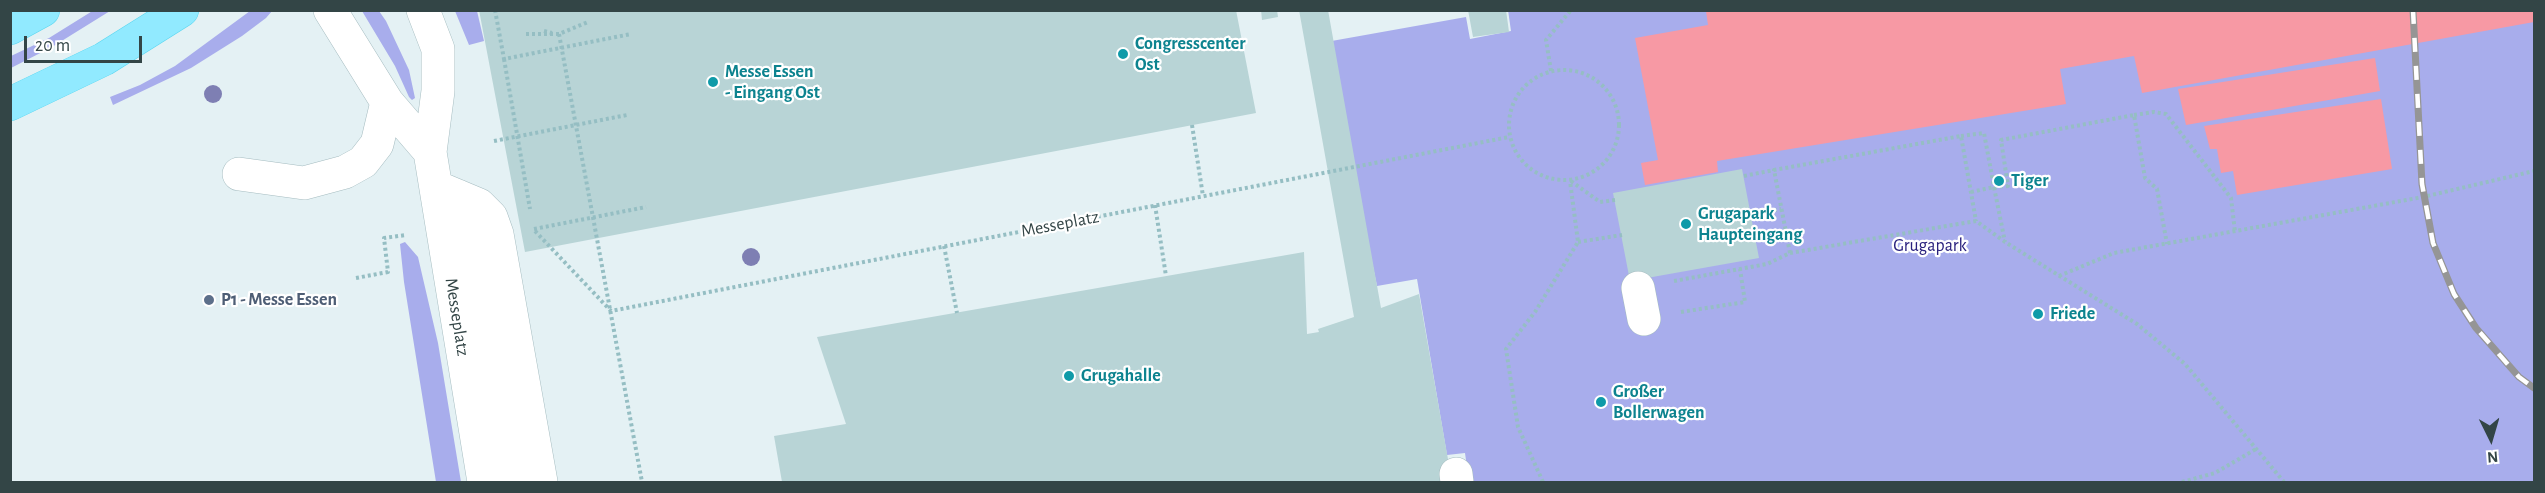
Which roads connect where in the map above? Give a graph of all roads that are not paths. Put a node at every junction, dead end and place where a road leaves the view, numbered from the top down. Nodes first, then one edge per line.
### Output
1 (43, 10) edge
2 (182, 10) edge
3 (330, 10) edge
4 (423, 10) edge
5 (10, 28) edge
6 (387, 102) junction
7 (10, 104) edge
8 (430, 152) junction
9 (239, 174) dead end
10 (447, 192) junction
11 (484, 483) edge
12 (510, 483) edge
13 (542, 483) edge

1 - 5 main road
2 - 7 main road
3 - 6 street
4 - 8 street, Messeplatz
6 - 8 street
6 - 9 street
8 - 10 street, Messeplatz
10 - 11 street, Messeplatz
10 - 12 street
10 - 13 street

